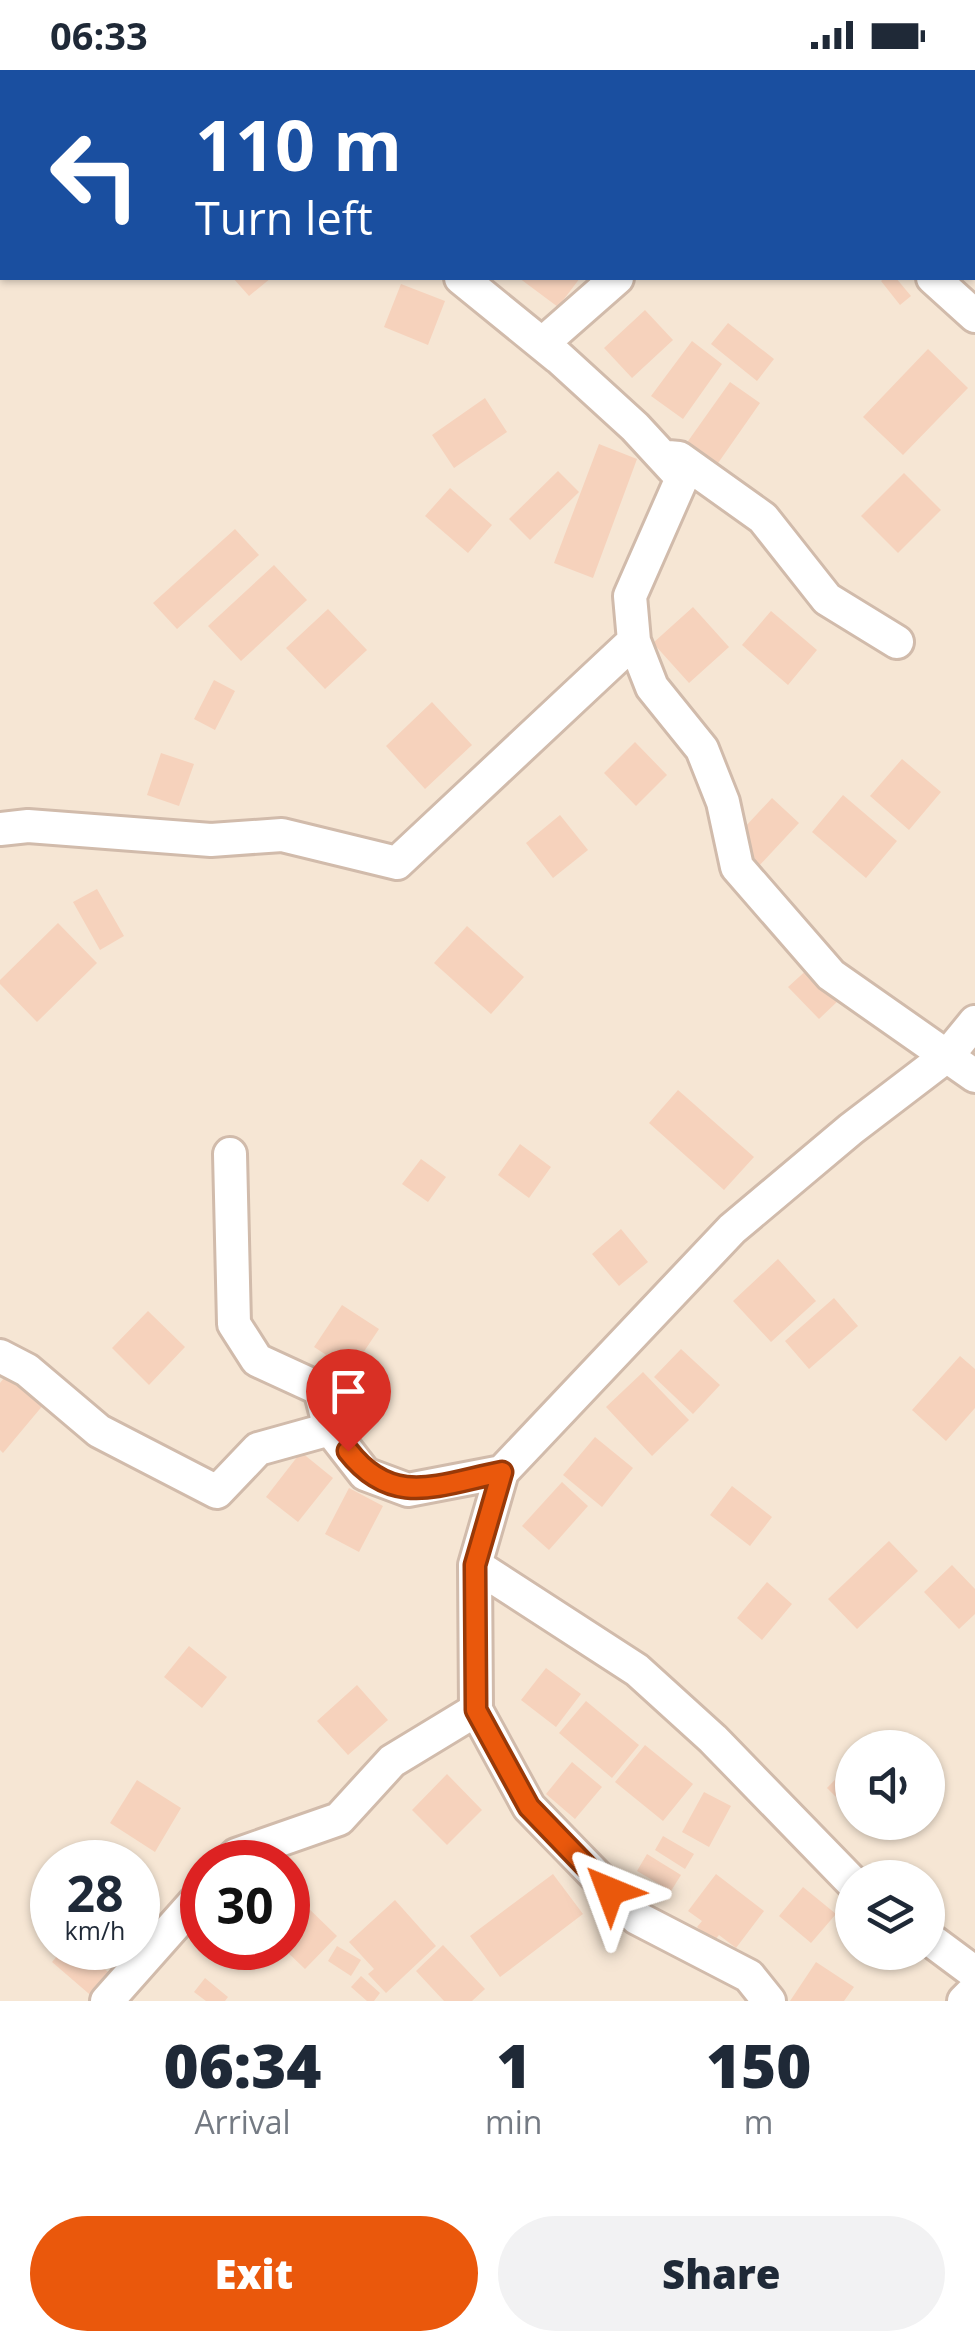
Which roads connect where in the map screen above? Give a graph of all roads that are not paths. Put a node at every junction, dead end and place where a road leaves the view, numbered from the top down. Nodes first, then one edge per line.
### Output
1 (464, 280) edge
2 (614, 280) edge
3 (935, 280) edge
4 (975, 316) edge
5 (543, 343) junction
6 (634, 641) junction
7 (896, 642) dead end
8 (0, 829) edge
9 (975, 1022) edge
10 (948, 1055) junction
11 (975, 1076) edge
12 (230, 1154) dead end
13 (0, 1356) edge
14 (330, 1429) junction
15 (502, 1472) junction
16 (475, 1565) junction
17 (476, 1710) junction
18 (281, 1840) edge
19 (835, 1864) edge
20 (180, 1919) edge
21 (945, 1951) edge
22 (975, 1973) edge
23 (975, 1990) edge
24 (107, 2001) edge
25 (769, 2001) edge
26 (964, 2001) edge

1 - 5 street
2 - 5 street
3 - 4 street
5 - 6 street
5 - 7 street
6 - 8 street
6 - 10 street
9 - 10 street
10 - 11 street
10 - 15 street
12 - 14 street
13 - 14 street
14 - 15 street
15 - 16 street
16 - 17 street
16 - 19 street
17 - 18 street
17 - 25 street
20 - 24 street
21 - 22 street
23 - 26 street

